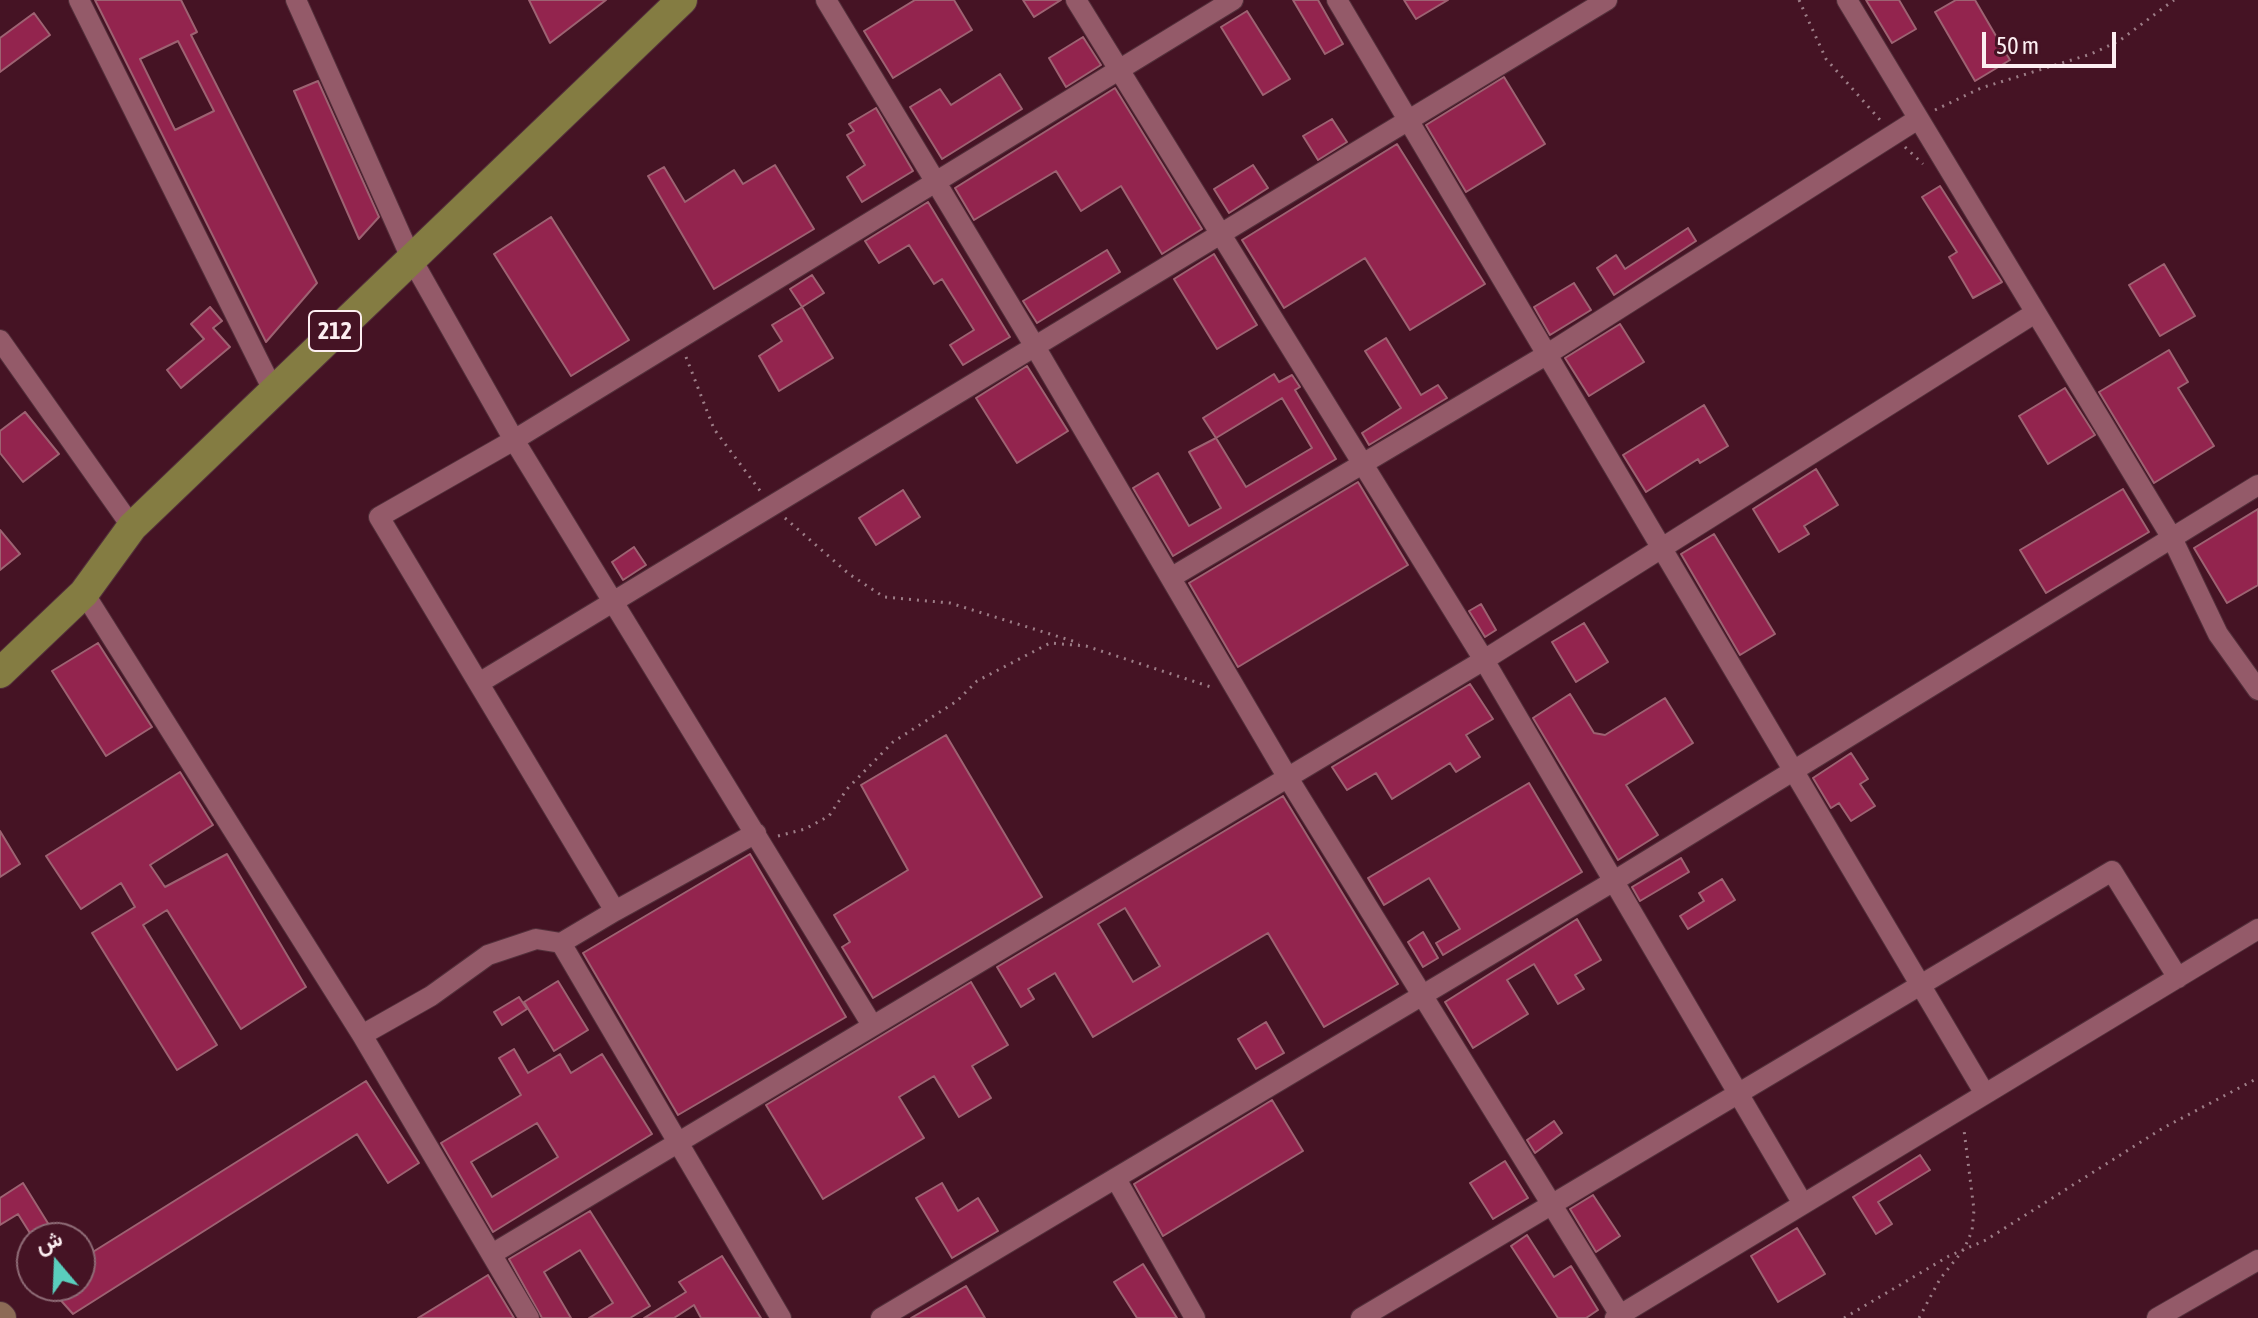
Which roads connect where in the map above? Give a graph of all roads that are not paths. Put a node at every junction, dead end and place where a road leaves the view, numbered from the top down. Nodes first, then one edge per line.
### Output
1 (79, 0) edge
2 (296, 0) edge
3 (682, 0) edge
4 (826, 0) edge
5 (1076, 0) edge
6 (1233, 0) edge
7 (1337, 0) edge
8 (1607, 0) edge
9 (1847, 0) edge
10 (1118, 69) junction
11 (1918, 119) junction
12 (1408, 121) junction
13 (935, 181) junction
14 (1220, 234) junction
15 (411, 258) junction
16 (2035, 313) junction
17 (0, 340) edge
18 (1034, 345) junction
19 (1546, 355) junction
20 (273, 390) junction
21 (514, 440) junction
22 (1363, 465) junction
23 (2258, 485) edge
24 (132, 527) junction
25 (2172, 538) junction
26 (1662, 550) junction
27 (1172, 577) junction
28 (84, 593) junction
29 (611, 602) junction
30 (1484, 660) junction
31 (0, 673) edge
32 (479, 683) junction
33 (2258, 690) edge
34 (1793, 771) junction
35 (1288, 778) junction
36 (756, 833) junction
37 (1614, 881) junction
38 (615, 911) junction
39 (2258, 929) edge
40 (561, 943) junction
41 (2178, 978) junction
42 (1919, 984) junction
43 (1423, 995) junction
44 (872, 1025) junction
45 (362, 1035) junction
46 (1738, 1093) junction
47 (1985, 1094) junction
48 (677, 1143) junction
49 (1116, 1179) junction
50 (1803, 1204) junction
51 (1551, 1205) junction
52 (492, 1254) junction
53 (2258, 1260) edge
54 (1618, 1317) edge
55 (529, 1318) edge
56 (781, 1318) edge
57 (881, 1318) edge
58 (1195, 1318) edge
59 (1361, 1318) edge
60 (2157, 1318) edge

1 - 20 street
2 - 15 street
3 - 15 main road, 212
4 - 13 street
5 - 10 street
6 - 10 street
7 - 12 street
8 - 12 street
9 - 11 street
10 - 13 street
10 - 14 street
11 - 16 street
11 - 19 street
12 - 14 street
12 - 19 street
13 - 18 street
13 - 21 street
14 - 18 street
14 - 22 street
15 - 20 main road, 212
15 - 21 street
16 - 25 street
16 - 26 street
17 - 24 street
18 - 27 street
18 - 29 street
19 - 22 street
19 - 26 street
20 - 24 main road, 212
21 - 29 street
21 - 32 street
22 - 27 street
22 - 30 street
23 - 25 street
24 - 28 main road, 212
25 - 33 street
25 - 34 street
26 - 30 street
26 - 34 street
27 - 35 street
28 - 31 main road, 212
28 - 45 street
29 - 32 street
29 - 36 street
30 - 35 street
30 - 37 street
32 - 38 street
34 - 37 street
34 - 42 street
35 - 43 street
35 - 44 street
36 - 38 street
36 - 44 street
37 - 43 street
37 - 46 street
38 - 40 street
39 - 41 street
40 - 45 street
40 - 48 street
41 - 42 street
41 - 47 street
42 - 46 street
42 - 47 street
43 - 49 street
43 - 51 street
44 - 48 street
45 - 52 street
46 - 50 street
46 - 51 street
47 - 50 street
48 - 52 street
48 - 56 street
49 - 57 street
49 - 58 street
50 - 54 street
51 - 54 street
51 - 59 street
52 - 55 street
53 - 60 street

